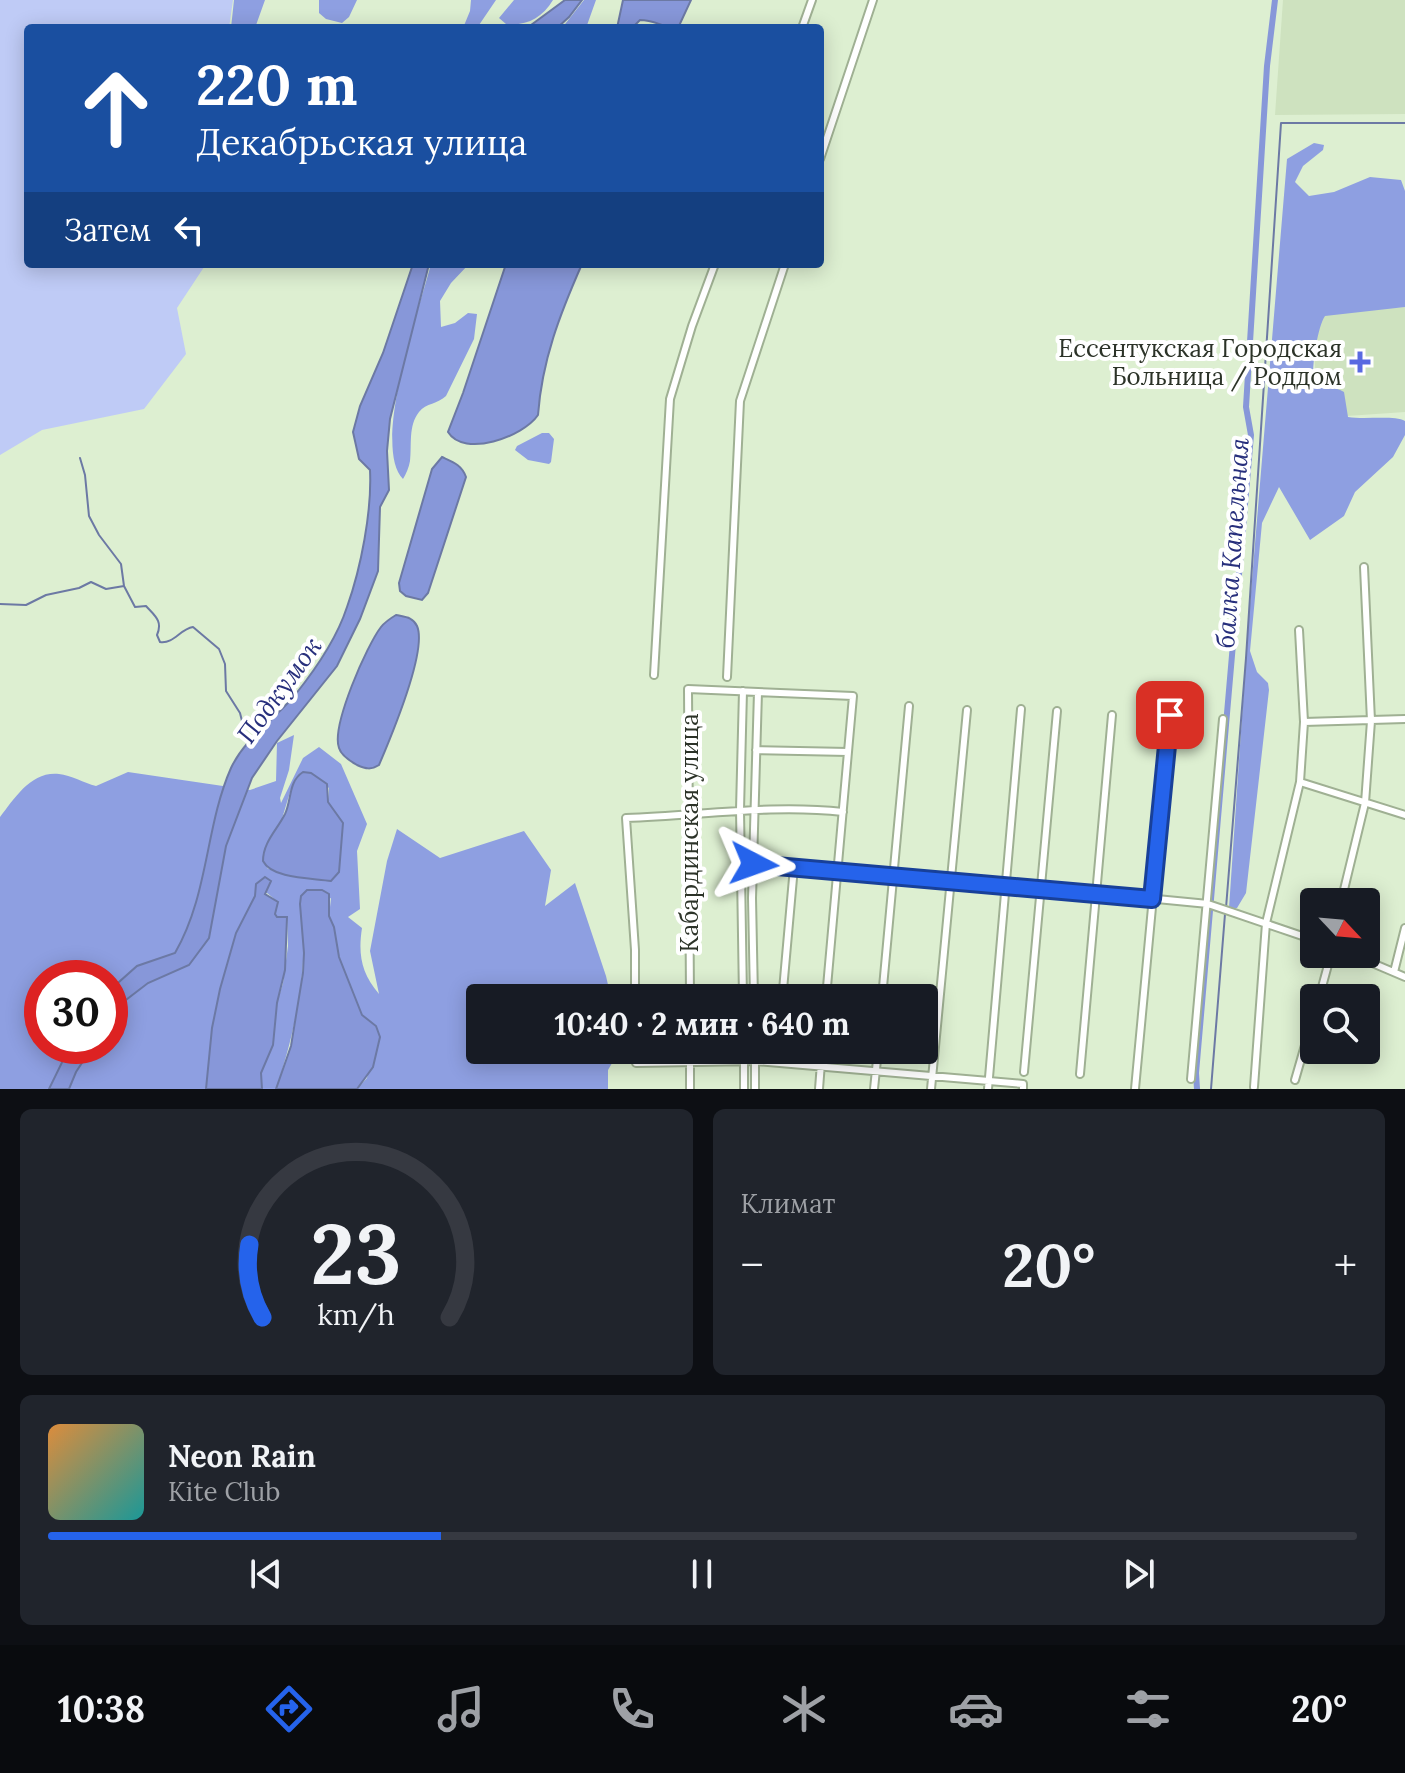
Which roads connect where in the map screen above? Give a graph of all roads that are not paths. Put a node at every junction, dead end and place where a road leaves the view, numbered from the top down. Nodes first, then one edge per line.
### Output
1 (812, 0) edge
2 (873, 0) edge
3 (803, 24) edge
4 (824, 147) edge
5 (714, 268) edge
6 (784, 268) edge
7 (1364, 567) dead end
8 (1299, 630) dead end
9 (654, 675) dead end
10 (727, 677) dead end
11 (743, 691) junction
12 (758, 692) junction
13 (909, 706) dead end
14 (1021, 709) dead end
15 (967, 710) dead end
16 (1057, 711) dead end
17 (1112, 715) dead end
18 (1170, 715) dead end
19 (1223, 719) dead end
20 (1405, 719) edge
21 (1371, 721) junction
22 (1304, 722) junction
23 (756, 750) junction
24 (848, 752) junction
25 (1300, 782) junction
26 (1365, 803) junction
27 (755, 809) junction
28 (740, 810) junction
29 (843, 812) junction
30 (688, 814) junction
31 (1405, 815) edge
32 (754, 864) junction
33 (794, 867) junction
34 (837, 871) junction
35 (893, 876) junction
36 (951, 879) junction
37 (1006, 885) junction
38 (1040, 888) junction
39 (1344, 888) edge
40 (1095, 894) junction
41 (1152, 899) junction
42 (1208, 904) junction
43 (1266, 923) junction
44 (1405, 928) edge
45 (1300, 935) edge
46 (1380, 966) edge
47 (1394, 972) junction
48 (1405, 977) edge
49 (635, 984) edge
50 (690, 984) edge
51 (743, 984) edge
52 (754, 984) edge
53 (784, 984) edge
54 (827, 984) edge
55 (883, 984) edge
56 (1300, 1063) edge
57 (690, 1064) edge
58 (744, 1064) edge
59 (755, 1064) edge
60 (795, 1064) edge
61 (877, 1064) edge
62 (821, 1066) junction
63 (876, 1069) junction
64 (1024, 1072) dead end
65 (1080, 1074) dead end
66 (932, 1075) junction
67 (1191, 1079) dead end
68 (1295, 1080) dead end
69 (989, 1081) junction
70 (1254, 1087) edge
71 (690, 1089) edge
72 (744, 1089) edge
73 (755, 1089) edge
74 (819, 1089) edge
75 (874, 1089) edge
76 (931, 1089) edge
77 (988, 1089) edge
78 (1023, 1089) edge
79 (1135, 1089) edge

1 - 3 street
2 - 4 street
5 - 9 street
6 - 10 street
7 - 21 street
8 - 22 street
11 - 12 street, Кабардинская улица
11 - 28 street
11 - 30 street, Кабардинская улица
12 - 23 street
12 - 24 street, Кабардинская улица
13 - 35 street
14 - 37 street
15 - 36 street
16 - 38 street
17 - 40 street
18 - 41 street
19 - 42 street
20 - 21 street
21 - 22 street
21 - 26 street
22 - 25 street
23 - 24 street
23 - 27 street
24 - 29 street
25 - 26 street
25 - 43 street
26 - 31 street
26 - 39 street
27 - 28 street
27 - 29 street
27 - 32 street
28 - 30 street
28 - 51 street
29 - 34 street
30 - 49 street
30 - 50 street, Кабардинская улица
32 - 33 street
32 - 52 street
33 - 34 street
33 - 53 street
34 - 35 street
34 - 54 street
35 - 36 street
35 - 55 street
36 - 37 street
36 - 66 street
37 - 38 street
37 - 69 street
38 - 40 street
38 - 64 street
40 - 41 street
40 - 65 street
41 - 42 street
41 - 79 street
42 - 43 street
42 - 67 street
43 - 45 street
43 - 70 street
44 - 47 street
46 - 47 street
47 - 48 street
56 - 68 street
57 - 71 street
58 - 72 street
59 - 73 street
60 - 62 street
61 - 63 street
62 - 63 street
62 - 74 street
63 - 66 street
63 - 75 street
66 - 69 street
66 - 76 street
69 - 77 street
69 - 78 street

